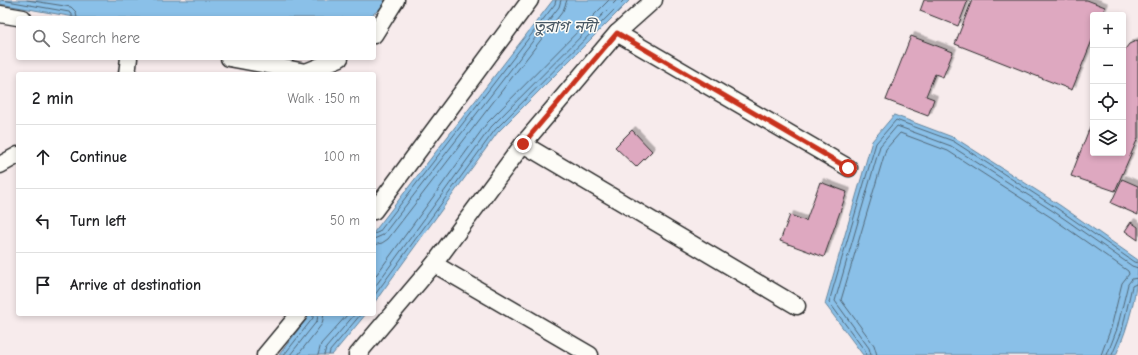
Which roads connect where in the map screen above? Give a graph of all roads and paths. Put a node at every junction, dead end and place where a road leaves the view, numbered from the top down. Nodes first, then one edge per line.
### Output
1 (396, 0) edge
2 (530, 0) edge
3 (654, 0) edge
4 (0, 14) edge
5 (16, 17) edge
6 (376, 32) edge
7 (617, 33) junction
8 (129, 60) edge
9 (240, 60) edge
10 (335, 60) edge
11 (127, 72) edge
12 (306, 72) edge
13 (306, 72) edge
14 (523, 144) junction
15 (16, 156) edge
16 (0, 165) edge
17 (848, 168) dead end
18 (376, 208) edge
19 (434, 264) junction
20 (797, 306) dead end
21 (297, 316) edge
22 (265, 355) edge
23 (358, 355) edge
24 (590, 355) edge

1 - 6 street
2 - 18 street
3 - 7 street
4 - 5 street
7 - 14 street
7 - 17 street
8 - 11 street
9 - 13 street
10 - 12 street
14 - 19 street
14 - 20 street
15 - 16 street
19 - 23 street
19 - 24 street
21 - 22 street

